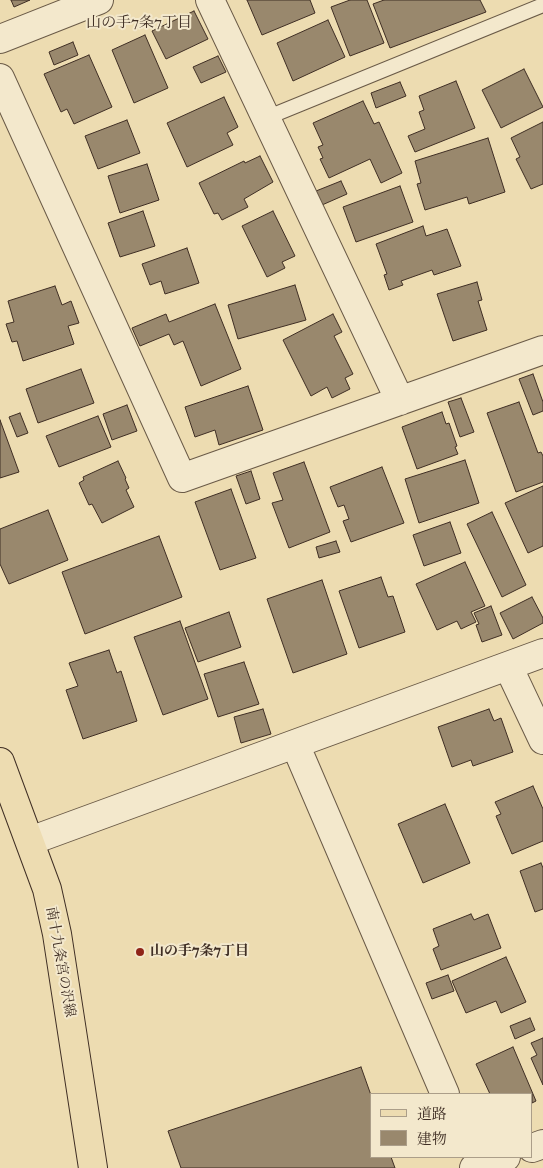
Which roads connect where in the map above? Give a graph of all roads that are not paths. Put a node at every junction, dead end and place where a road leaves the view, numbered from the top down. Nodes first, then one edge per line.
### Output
1 (99, 0) edge
2 (210, 0) edge
3 (543, 5) edge
4 (0, 38) edge
5 (0, 78) edge
6 (266, 118) junction
7 (543, 350) edge
8 (400, 401) junction
9 (543, 653) edge
10 (508, 666) junction
11 (543, 740) edge
12 (295, 744) junction
13 (0, 762) edge
14 (30, 842) junction
15 (445, 1093) edge
16 (501, 1158) edge
17 (474, 1164) edge
18 (93, 1168) edge

1 - 4 street
2 - 6 street
3 - 6 lane
5 - 8 street
6 - 8 street
7 - 8 street
9 - 10 street
10 - 11 street
10 - 12 street
12 - 14 street
12 - 15 street
13 - 14 main road, 南十九条宮の沢線
14 - 18 main road, 南十九条宮の沢線
16 - 17 street

